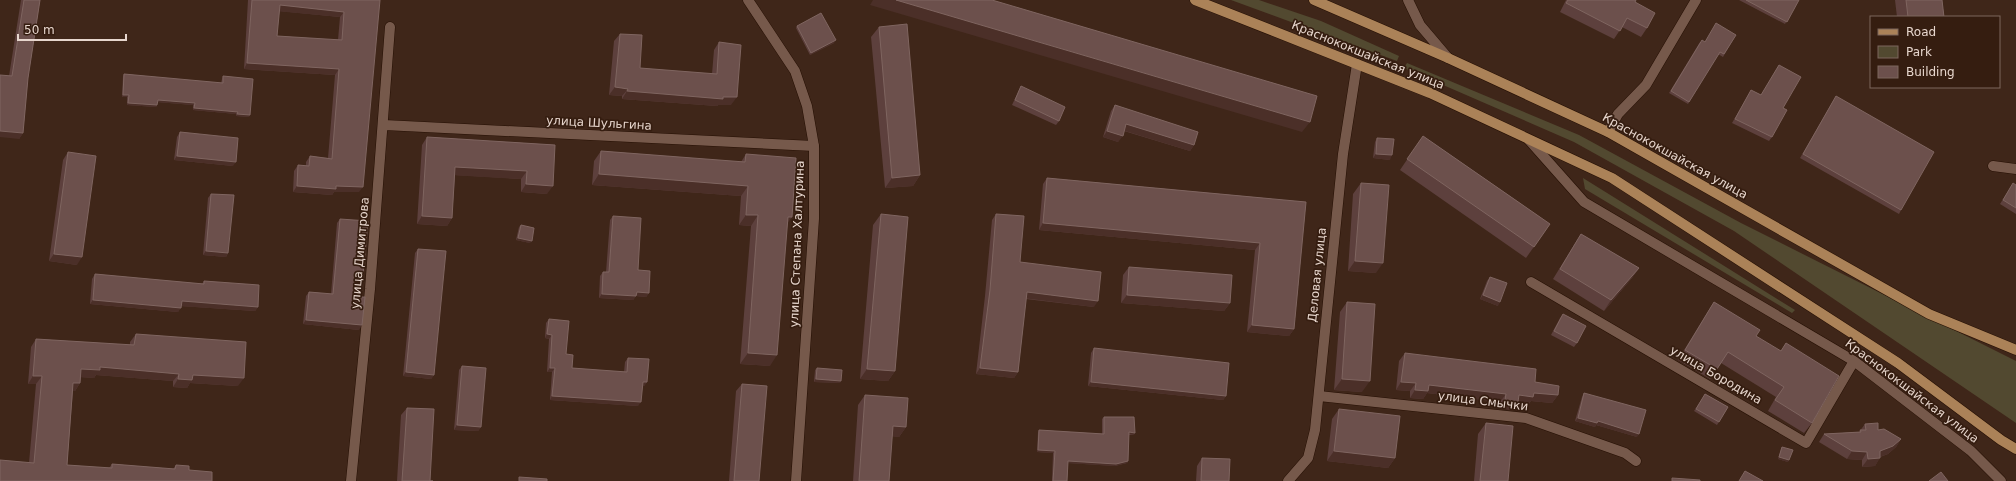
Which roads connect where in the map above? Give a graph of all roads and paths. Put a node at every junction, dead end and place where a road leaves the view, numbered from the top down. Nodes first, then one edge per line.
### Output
1 (748, 0) edge
2 (1195, 0) edge
3 (1314, 0) edge
4 (1408, 0) edge
5 (1696, 0) edge
6 (390, 27) dead end
7 (1448, 58) junction
8 (1357, 64) junction
9 (384, 125) junction
10 (1608, 132) junction
11 (1529, 140) junction
12 (814, 146) junction
13 (1993, 166) dead end
14 (2016, 169) edge
15 (1531, 282) dead end
16 (2016, 350) edge
17 (1854, 361) junction
18 (1319, 396) junction
19 (2016, 449) edge
20 (1636, 461) dead end
21 (351, 481) edge
22 (796, 481) edge
23 (1288, 481) edge
24 (2001, 481) edge

1 - 12 street, улица Степана Халтурина
2 - 8 main road, Краснококшайская улица
3 - 7 main road, Краснококшайская улица
4 - 7 street
5 - 10 street
6 - 9 street, улица Димитрова
7 - 10 main road, Краснококшайская улица
8 - 11 main road, Краснококшайская улица
8 - 18 street, Деловая улица
9 - 12 street, улица Шульгина
9 - 21 street, улица Димитрова
10 - 16 main road, Краснококшайская улица
11 - 17 street, Краснококшайская улица
11 - 19 main road, Краснококшайская улица
12 - 22 street, улица Степана Халтурина
13 - 14 street
15 - 17 street, улица Бородина
17 - 24 street, Краснококшайская улица
18 - 20 street, улица Смычки
18 - 23 street, Деловая улица

